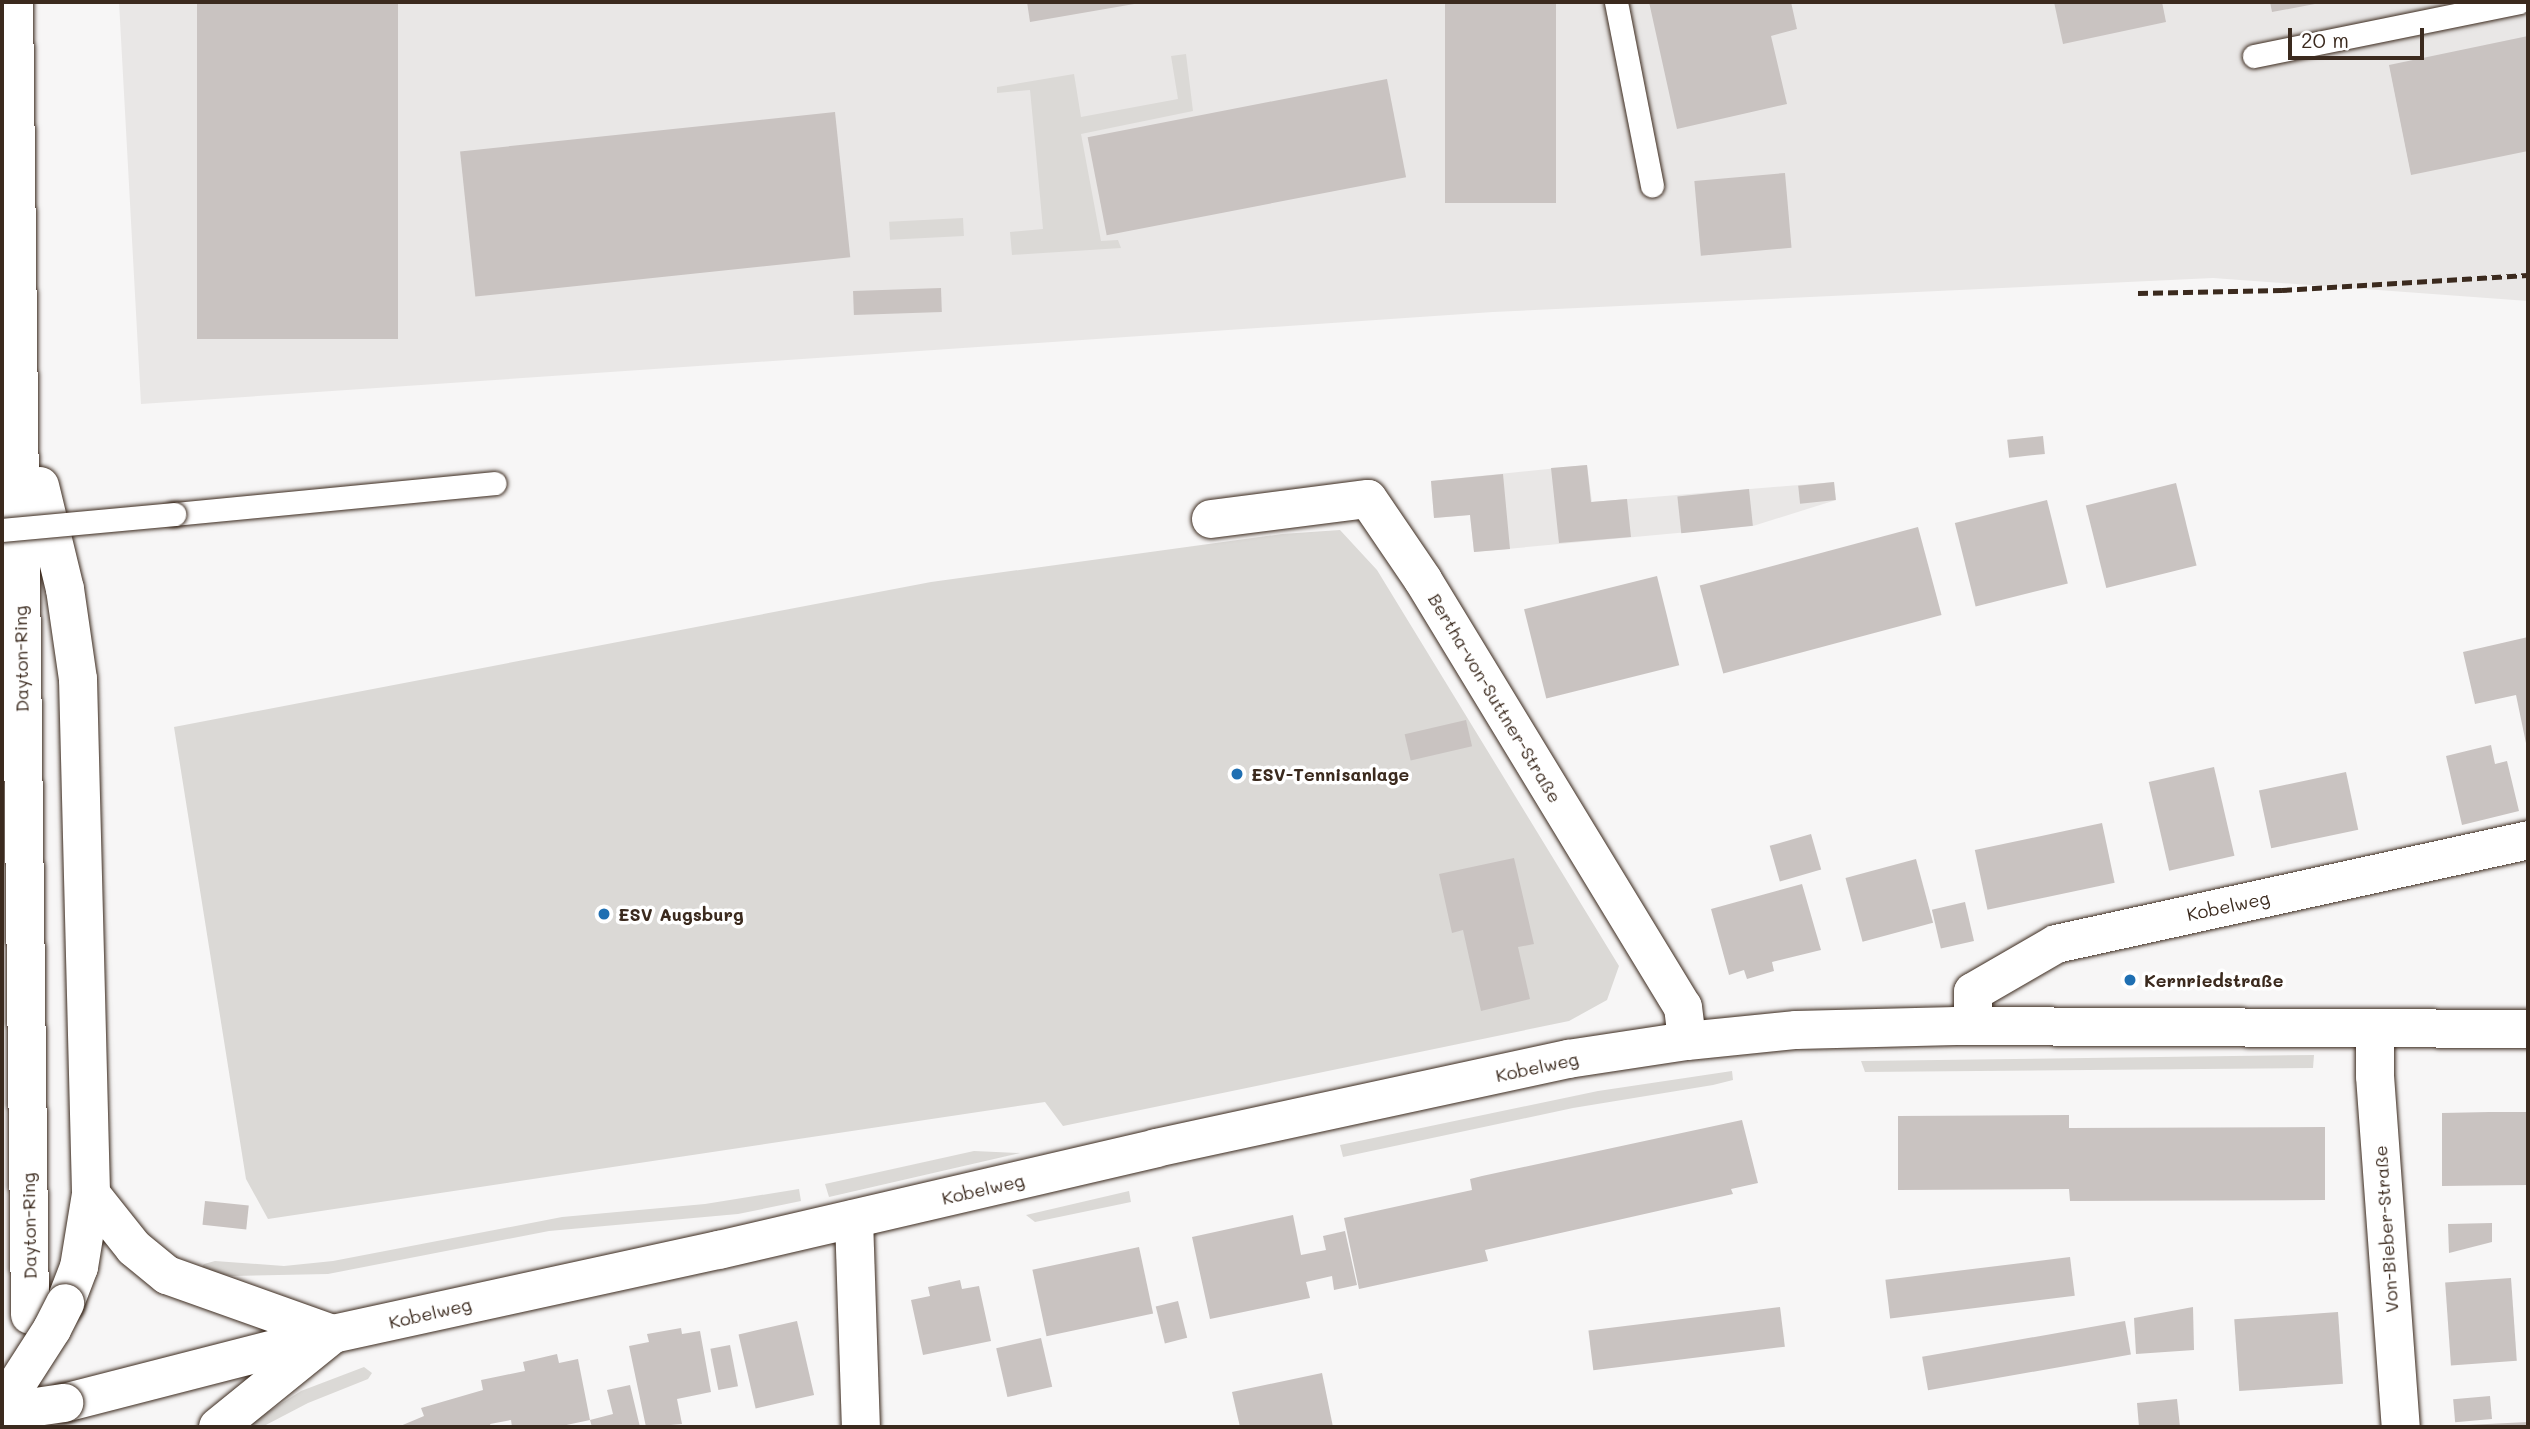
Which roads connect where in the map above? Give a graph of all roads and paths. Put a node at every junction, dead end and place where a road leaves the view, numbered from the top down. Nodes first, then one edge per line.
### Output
1 (14, 2) edge
2 (1616, 2) edge
3 (2519, 2) edge
4 (2253, 56) dead end
5 (1652, 185) dead end
6 (19, 400) junction
7 (495, 483) dead end
8 (1210, 519) dead end
9 (2, 530) edge
10 (2528, 840) edge
11 (1973, 1026) junction
12 (2528, 1029) edge
13 (2375, 1030) junction
14 (1687, 1041) junction
15 (91, 1194) junction
16 (854, 1219) junction
17 (48, 1309) junction
18 (333, 1334) junction
19 (2, 1406) edge
20 (2, 1412) edge
21 (2, 1418) edge
22 (10, 1427) edge
23 (218, 1427) edge
24 (861, 1427) edge
25 (2401, 1427) edge

1 - 6 main road, Dayton-Ring
2 - 5 lane
3 - 4 lane
6 - 15 main road
6 - 17 main road, Dayton-Ring
7 - 9 lane, bridge
8 - 14 main road, Bertha-von-Suttner-Straße
10 - 11 main road, Kobelweg
11 - 13 main road, Kobelweg
11 - 14 main road, Kobelweg
12 - 13 main road, Kobelweg
13 - 25 main road, Von-Bieber-Straße
14 - 16 main road, Kobelweg
15 - 17 main road
15 - 18 main road
16 - 18 main road, Kobelweg
16 - 24 main road
17 - 19 main road, bridge
18 - 20 main road, Kobelweg, bridge
18 - 23 main road
21 - 22 main road

